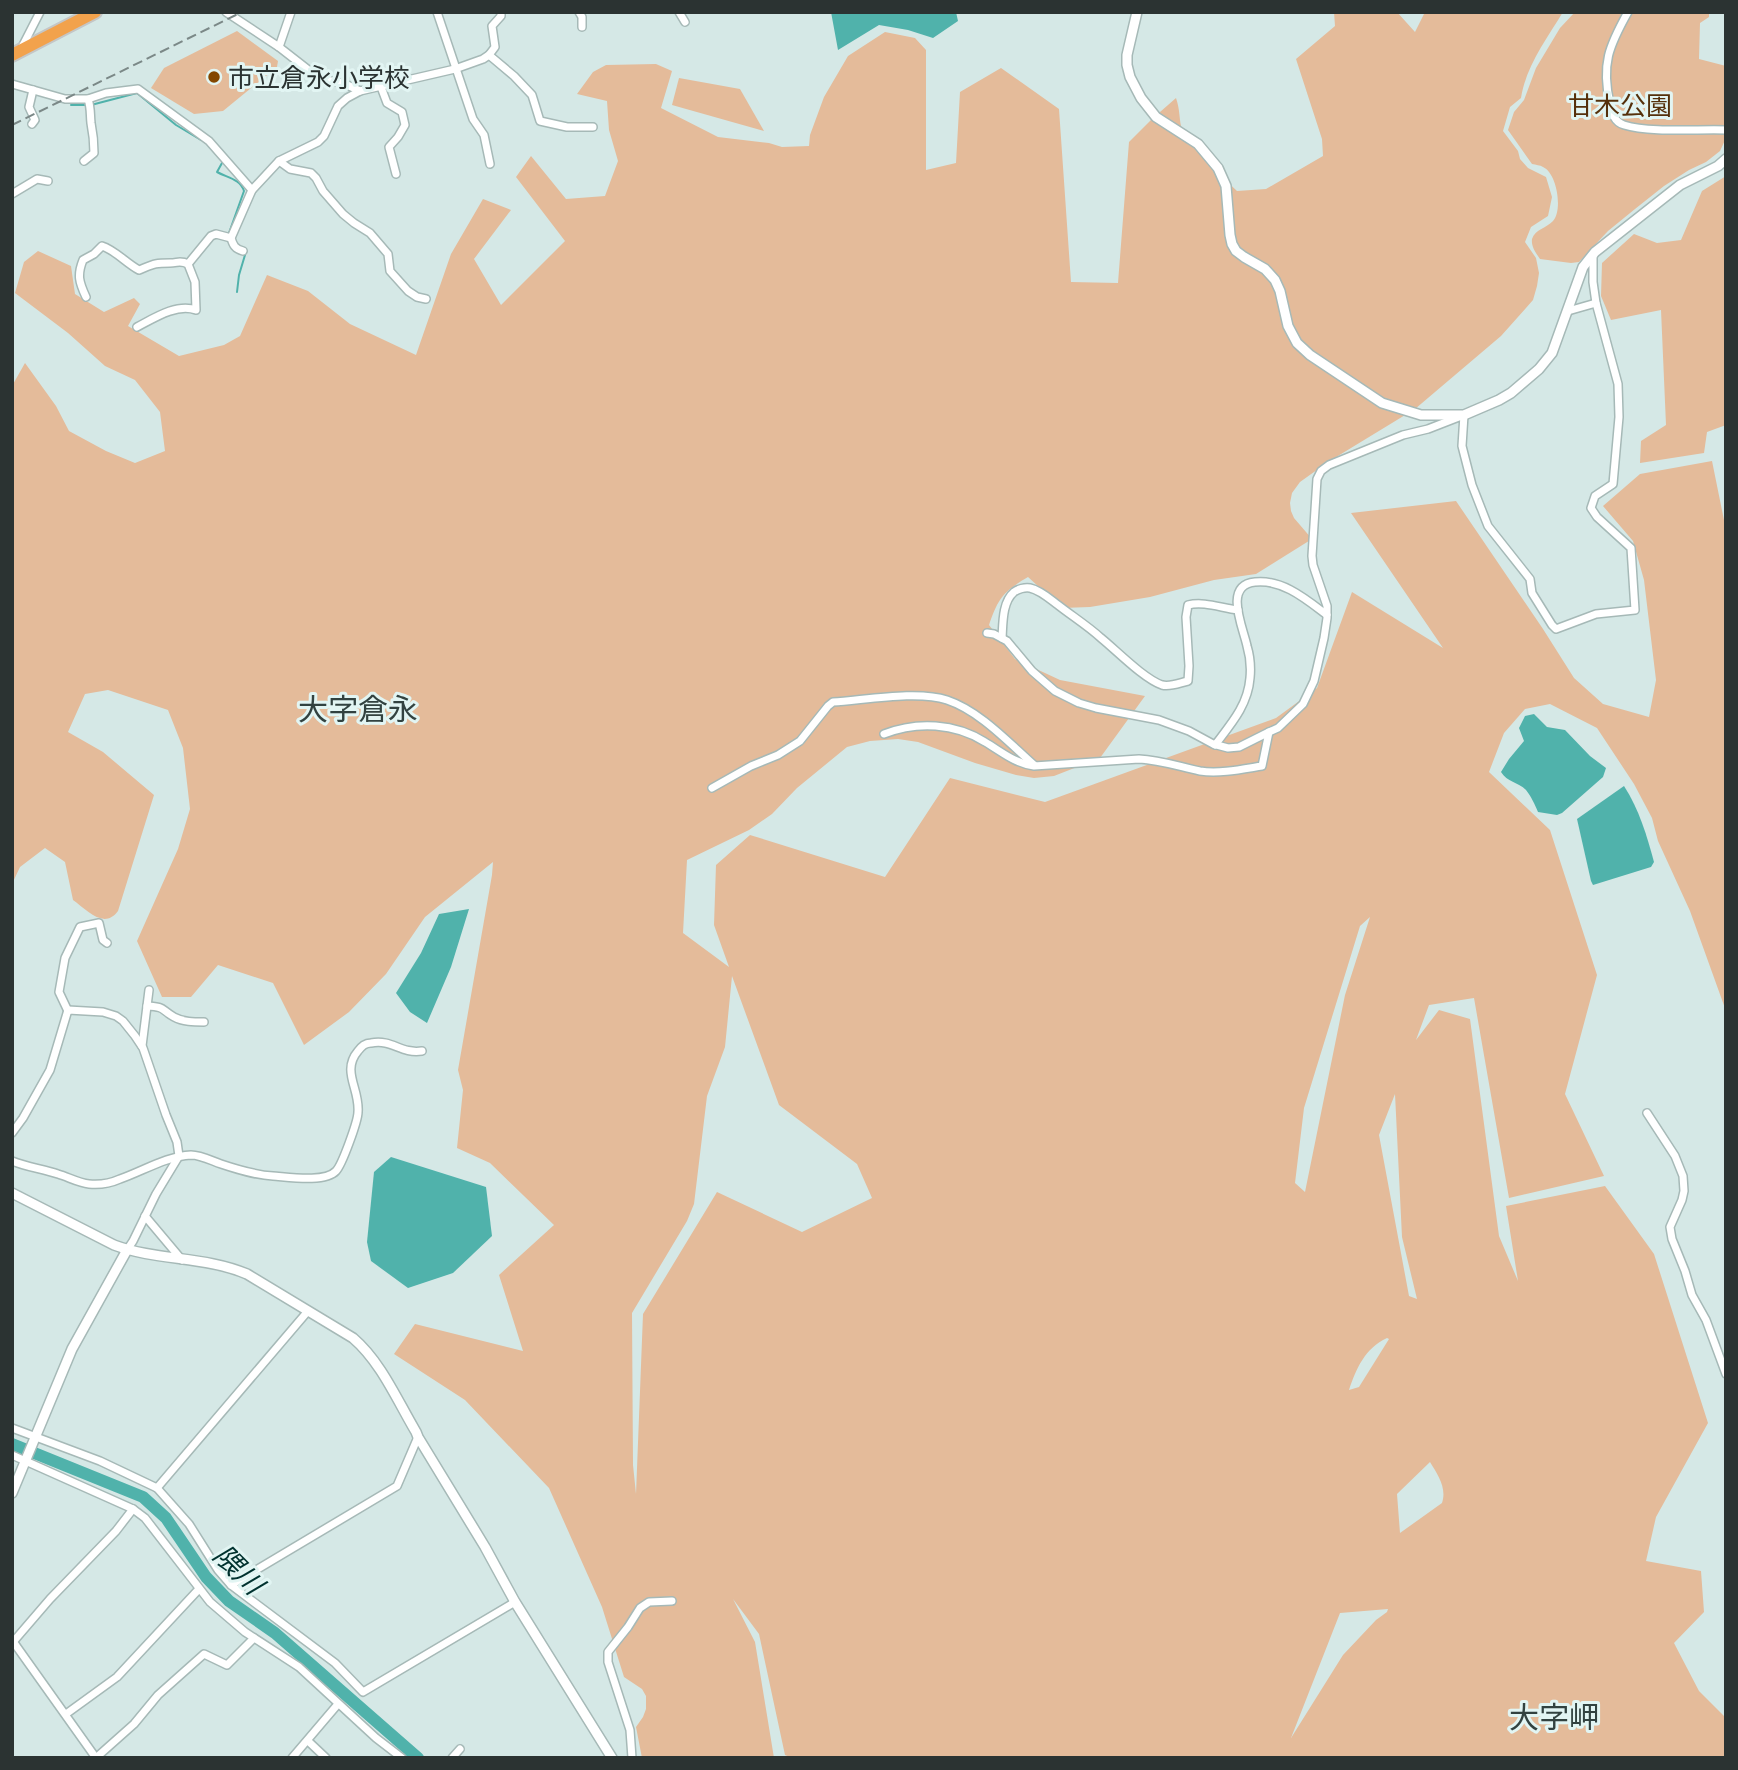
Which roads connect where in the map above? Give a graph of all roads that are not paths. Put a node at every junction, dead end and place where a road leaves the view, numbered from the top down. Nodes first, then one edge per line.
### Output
1 (40, 12) edge
2 (95, 12) edge
3 (226, 12) edge
4 (291, 12) edge
5 (437, 12) edge
6 (501, 12) edge
7 (579, 12) edge
8 (678, 12) edge
9 (1137, 12) edge
10 (1629, 12) edge
11 (685, 22) dead end
12 (582, 27) dead end
13 (279, 47) junction
14 (17, 52) edge
15 (489, 55) junction
16 (455, 69) junction
17 (12, 85) edge
18 (381, 86) junction
19 (33, 90) junction
20 (360, 91) junction
21 (88, 99) junction
22 (32, 124) dead end
23 (593, 127) dead end
24 (1726, 130) edge
25 (1726, 159) edge
26 (85, 161) dead end
27 (279, 161) junction
28 (490, 163) dead end
29 (396, 174) dead end
30 (48, 181) dead end
31 (252, 190) junction
32 (12, 194) edge
33 (231, 237) junction
34 (243, 251) dead end
35 (1593, 256) junction
36 (188, 264) junction
37 (86, 297) dead end
38 (426, 299) dead end
39 (1596, 303) junction
40 (1568, 311) junction
41 (137, 327) dead end
42 (1464, 415) junction
43 (1238, 610) junction
44 (1327, 615) junction
45 (986, 633) dead end
46 (1002, 638) junction
47 (1269, 732) junction
48 (884, 734) dead end
49 (1215, 745) junction
50 (1034, 766) junction
51 (712, 788) dead end
52 (107, 943) dead end
53 (149, 990) dead end
54 (147, 1006) junction
55 (68, 1011) junction
56 (204, 1022) dead end
57 (142, 1047) junction
58 (422, 1051) dead end
59 (1647, 1113) dead end
60 (12, 1133) edge
61 (180, 1156) junction
62 (12, 1161) edge
63 (12, 1193) edge
64 (145, 1216) junction
65 (127, 1250) junction
66 (183, 1260) junction
67 (308, 1311) junction
68 (1726, 1374) edge
69 (12, 1428) edge
70 (36, 1436) junction
71 (418, 1437) junction
72 (12, 1455) edge
73 (27, 1460) junction
74 (157, 1488) junction
75 (12, 1493) edge
76 (133, 1509) junction
77 (231, 1584) junction
78 (199, 1589) junction
79 (672, 1601) dead end
80 (515, 1602) junction
81 (254, 1638) junction
82 (13, 1641) edge
83 (338, 1704) junction
84 (66, 1714) junction
85 (307, 1741) junction
86 (460, 1749) dead end
87 (392, 1751) junction
88 (97, 1757) edge
89 (292, 1758) edge
90 (326, 1758) edge
91 (385, 1758) edge
92 (402, 1758) edge
93 (452, 1758) edge
94 (612, 1758) edge
95 (632, 1758) edge

1 - 14 street
2 - 14 highway
3 - 13 street
4 - 13 street
5 - 16 street
6 - 15 street
7 - 12 street
8 - 11 street
9 - 42 street
10 - 24 street
13 - 20 street
15 - 16 street
15 - 23 street
16 - 18 street
16 - 28 street
17 - 19 street
18 - 20 street
18 - 29 street
19 - 21 street
19 - 22 street
20 - 27 street
21 - 26 street
21 - 31 street
25 - 35 street
27 - 31 street
27 - 38 street
30 - 32 street
31 - 33 street
33 - 34 street
33 - 36 street
35 - 39 street
35 - 40 street
36 - 37 street
36 - 41 street
39 - 40 street
39 - 42 street
40 - 42 street
42 - 44 street
43 - 44 street
43 - 46 street
43 - 49 street
44 - 47 street
45 - 46 street
46 - 49 street
47 - 49 street
47 - 50 street
48 - 50 street
50 - 51 street
52 - 55 street
53 - 54 street
54 - 56 street
54 - 57 street
55 - 57 street
55 - 60 street
57 - 61 street
58 - 61 street
59 - 68 street
61 - 62 street
61 - 64 street
63 - 65 street
64 - 65 street
64 - 66 street
65 - 66 street
65 - 70 street
66 - 67 street
67 - 71 street
67 - 74 street
69 - 70 street
70 - 73 street
70 - 74 street
71 - 77 street
71 - 80 street
72 - 73 street
73 - 75 street
73 - 76 street
74 - 77 street
76 - 78 street
76 - 82 street
77 - 80 street
78 - 81 street
78 - 84 street
79 - 95 street
80 - 94 street
81 - 83 street
81 - 88 street
82 - 84 street
83 - 85 street
83 - 87 street
84 - 88 street
85 - 89 street
85 - 90 street
86 - 93 street
87 - 91 street
87 - 92 street

